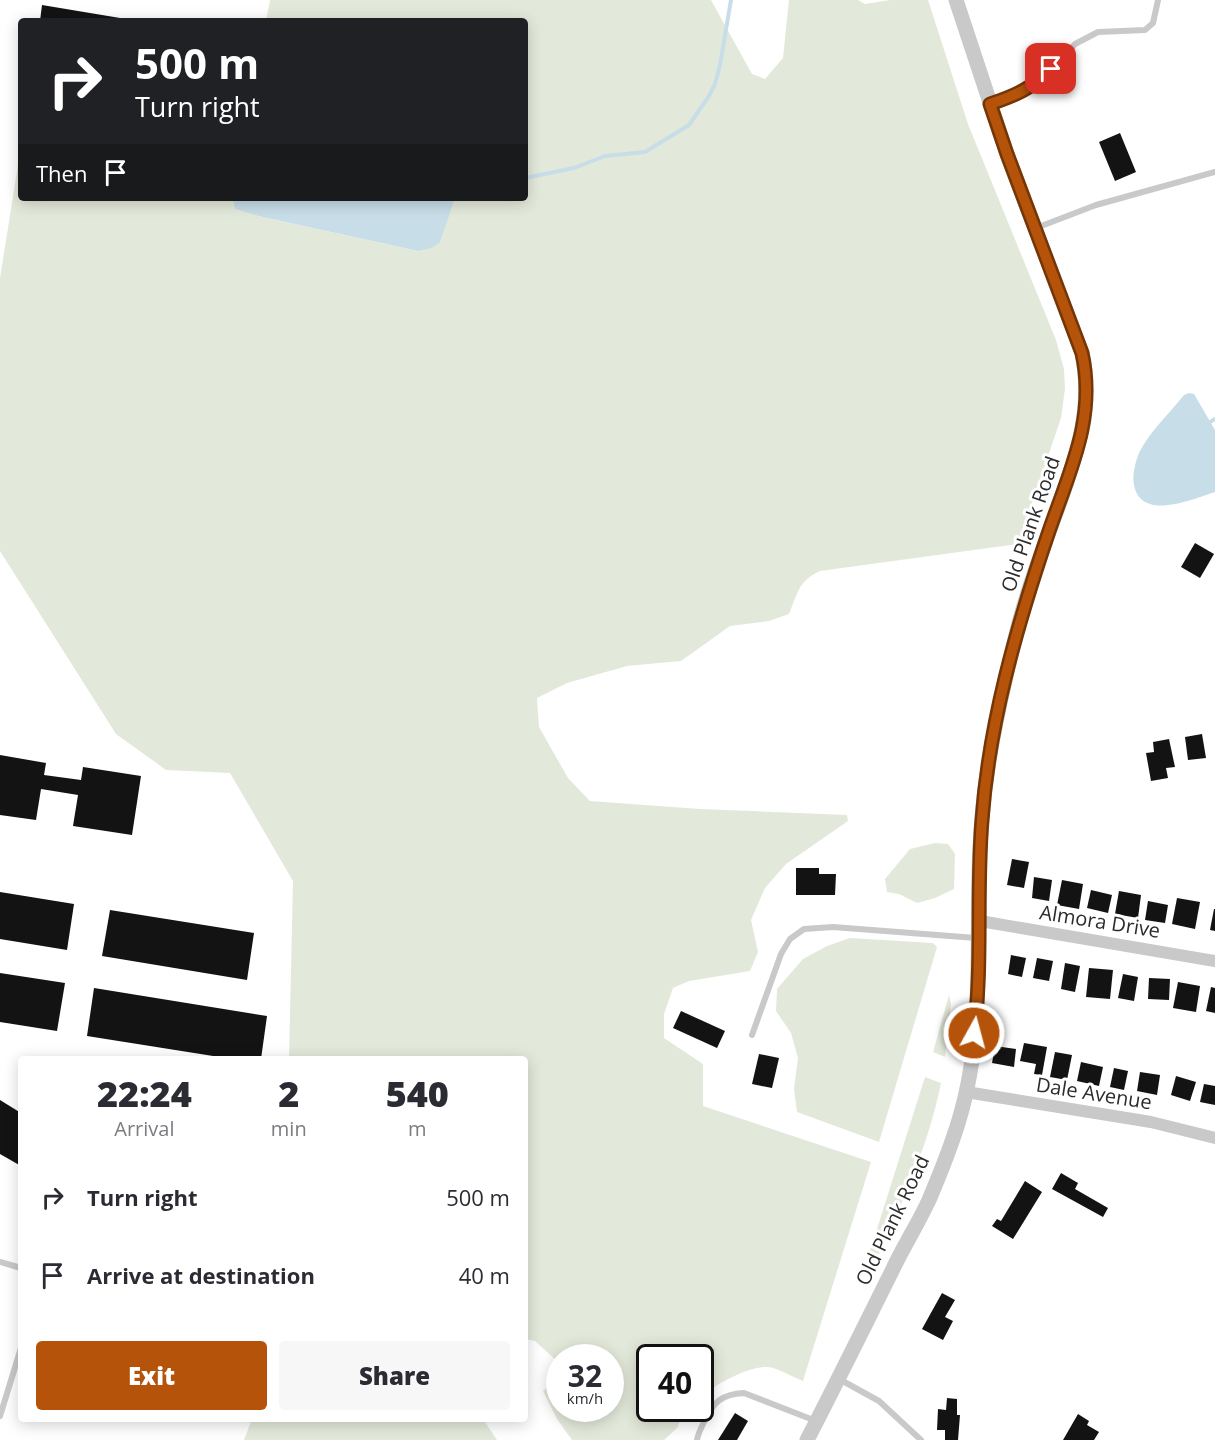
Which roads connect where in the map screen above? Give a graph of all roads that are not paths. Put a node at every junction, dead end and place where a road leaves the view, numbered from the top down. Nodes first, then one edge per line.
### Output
1 (956, 0) edge
2 (1158, 0) edge
3 (990, 104) junction
4 (1215, 172) edge
5 (1035, 229) junction
6 (980, 921) junction
7 (980, 939) junction
8 (1215, 961) edge
9 (752, 1035) dead end
10 (966, 1092) junction
11 (1215, 1138) edge
12 (0, 1262) edge
13 (18, 1267) edge
14 (18, 1358) edge
15 (838, 1379) junction
16 (0, 1416) edge
17 (817, 1421) junction
18 (697, 1440) edge
19 (807, 1440) edge
20 (921, 1440) edge

1 - 3 street, Old Plank Road
2 - 3 lane
3 - 5 street, Old Plank Road
4 - 5 lane
5 - 6 street, Old Plank Road
6 - 7 street, Old Plank Road
6 - 8 street, Almora Drive
7 - 9 lane
7 - 10 street, Old Plank Road
10 - 11 street, Dale Avenue
10 - 15 street, Old Plank Road
12 - 13 lane
14 - 16 lane
15 - 17 street, Old Plank Road
15 - 20 lane
17 - 18 lane
17 - 19 street, Old Plank Road

